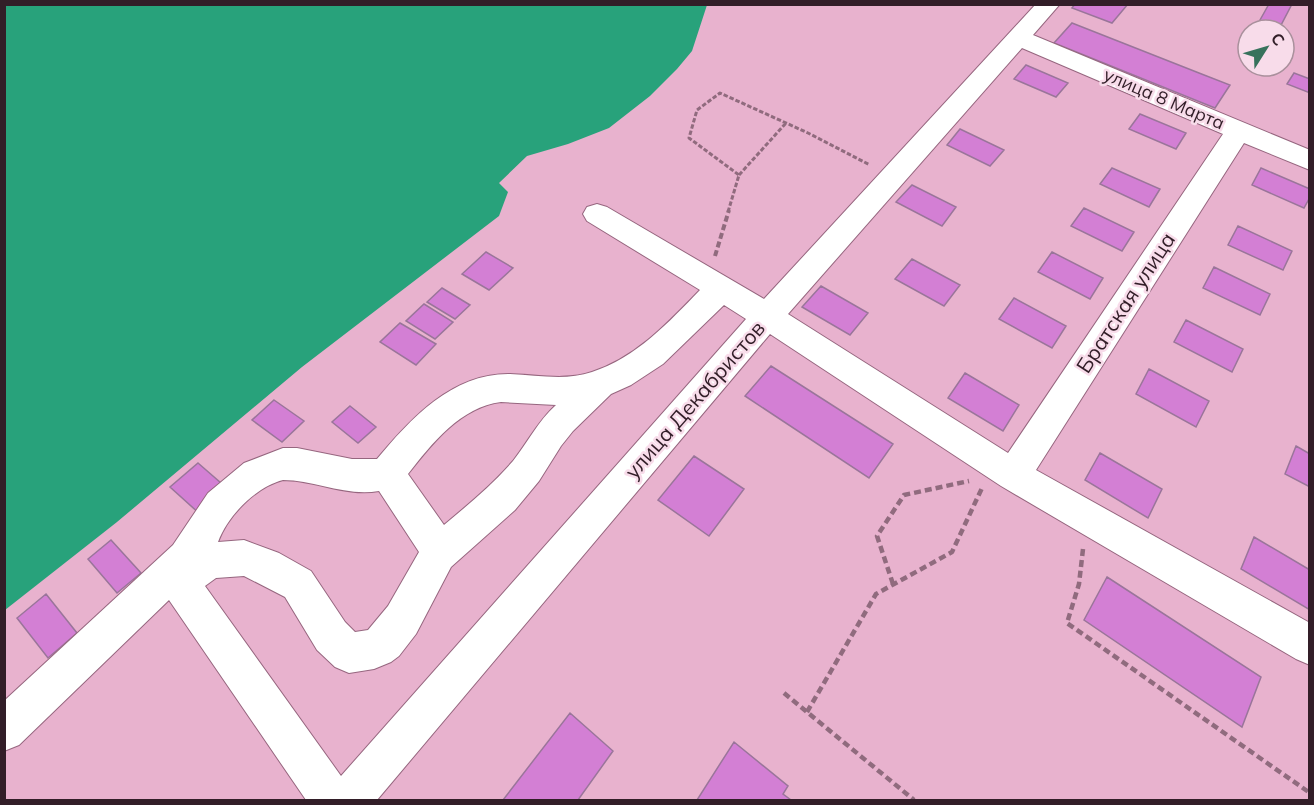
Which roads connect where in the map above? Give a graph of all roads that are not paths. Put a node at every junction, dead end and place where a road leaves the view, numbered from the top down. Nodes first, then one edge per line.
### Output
1 (1049, 4) edge
2 (1019, 38) junction
3 (1239, 131) junction
4 (1310, 161) edge
5 (597, 214) dead end
6 (713, 283) junction
7 (767, 316) junction
8 (600, 384) junction
9 (998, 471) junction
10 (387, 473) junction
11 (438, 554) junction
12 (176, 578) junction
13 (1310, 645) edge
14 (4, 730) edge
15 (332, 801) edge
16 (349, 801) edge

1 - 2 street, улица Декабристов
2 - 3 street, улица 8 Марта
2 - 7 street, улица Декабристов
3 - 4 street, улица 8 Марта
3 - 9 street, Братская улица
5 - 6 street
6 - 7 street
6 - 8 street
7 - 9 street
7 - 16 street, улица Декабристов
8 - 10 street
8 - 11 street
9 - 13 street
10 - 11 street
10 - 12 street
11 - 12 street
12 - 14 street
12 - 15 street

